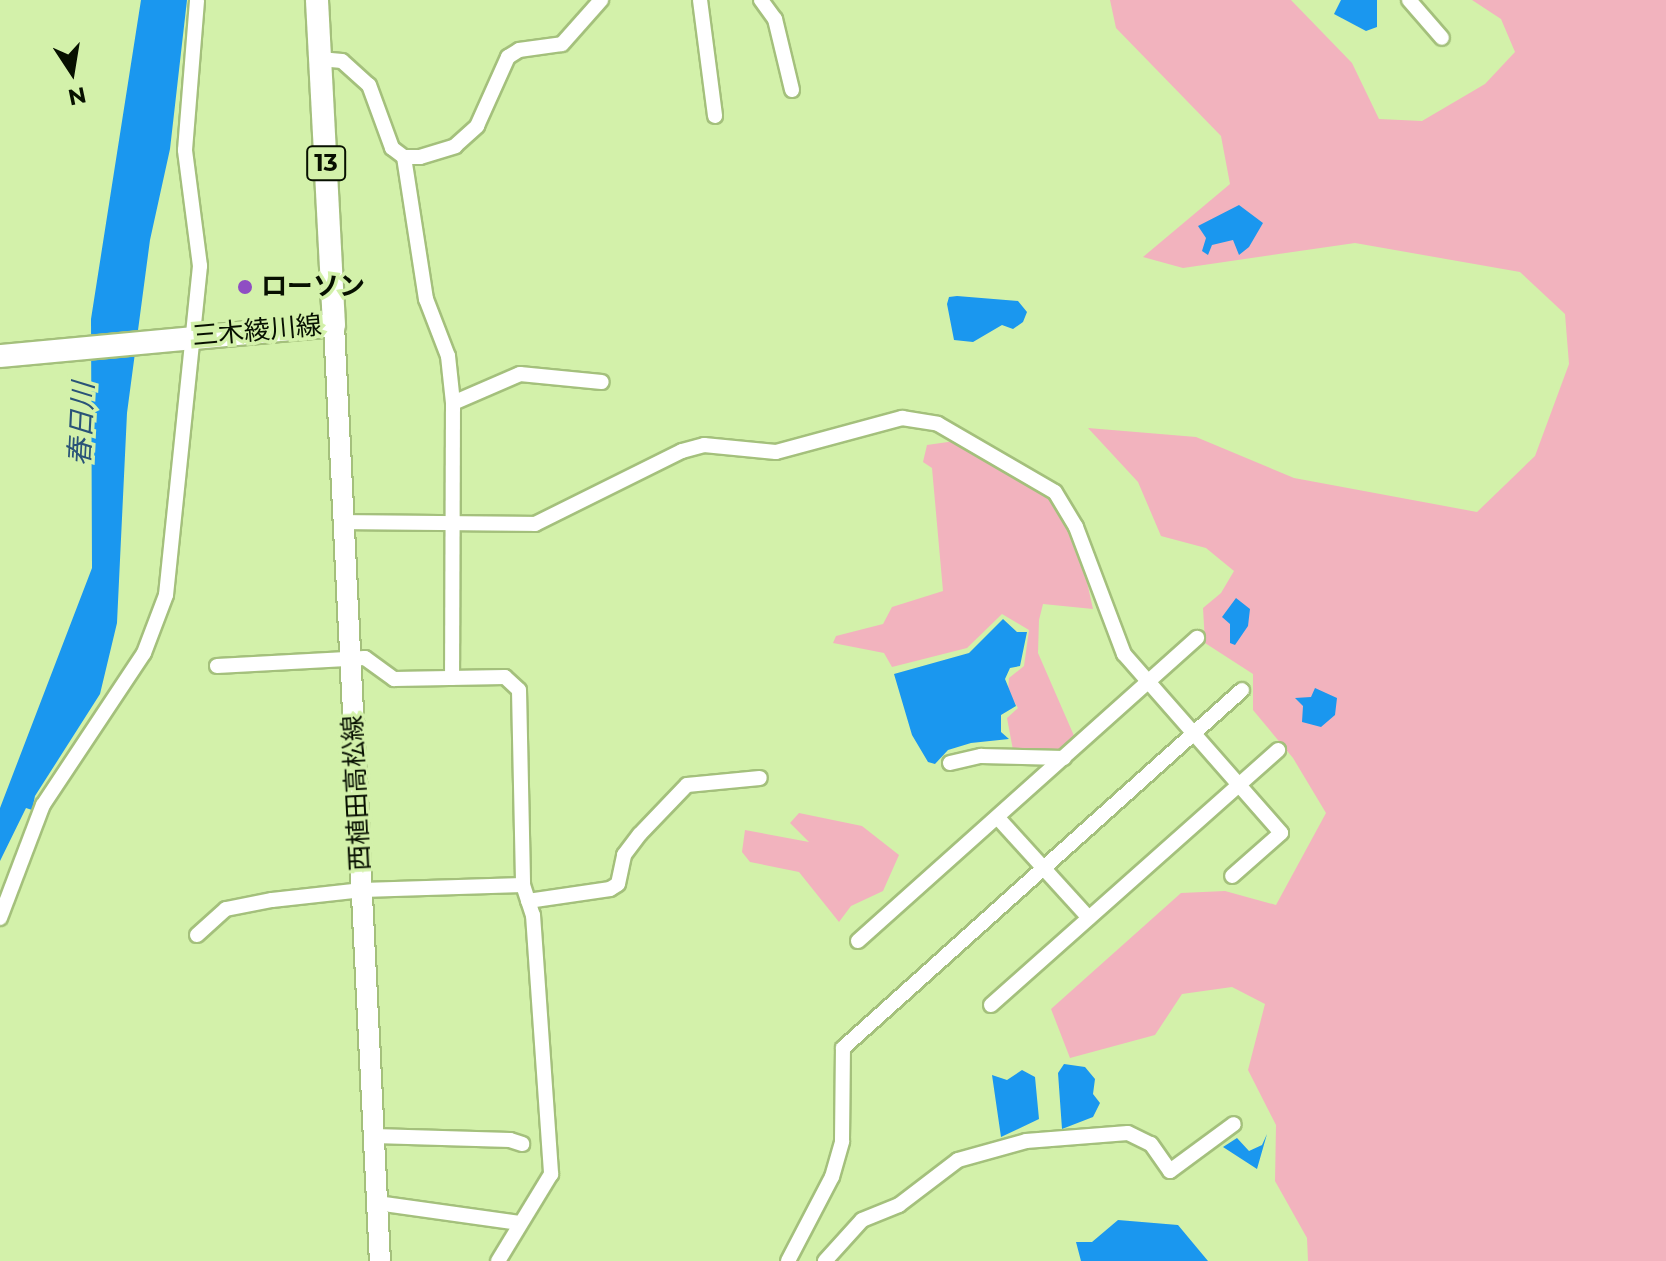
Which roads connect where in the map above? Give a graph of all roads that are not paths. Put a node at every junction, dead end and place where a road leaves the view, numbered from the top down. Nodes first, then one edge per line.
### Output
1 (197, 0) edge
2 (317, 0) edge
3 (601, 0) edge
4 (700, 0) edge
5 (761, 0) edge
6 (1409, 0) edge
7 (1442, 38) dead end
8 (320, 59) junction
9 (792, 90) dead end
10 (715, 116) dead end
11 (404, 157) junction
12 (334, 325) junction
13 (193, 337) junction
14 (0, 356) edge
15 (602, 382) dead end
16 (453, 403) junction
17 (455, 521) junction
18 (344, 522) junction
19 (1197, 638) dead end
20 (351, 658) junction
21 (217, 666) dead end
22 (452, 678) junction
23 (1149, 682) junction
24 (1242, 690) dead end
25 (1193, 733) junction
26 (1278, 750) dead end
27 (1064, 758) junction
28 (950, 763) dead end
29 (760, 778) dead end
30 (1238, 784) junction
31 (998, 818) junction
32 (1043, 867) junction
33 (1232, 876) dead end
34 (523, 885) junction
35 (362, 890) junction
36 (528, 901) junction
37 (0, 918) edge
38 (1089, 918) junction
39 (197, 935) dead end
40 (858, 941) dead end
41 (991, 1005) dead end
42 (1234, 1124) dead end
43 (374, 1136) junction
44 (522, 1144) dead end
45 (377, 1203) junction
46 (520, 1223) junction
47 (380, 1261) edge
48 (498, 1261) edge
49 (788, 1261) edge
50 (825, 1261) edge

1 - 13 street
2 - 8 main road, 三木綾川線 / 13
3 - 11 street
4 - 10 street
5 - 9 street
6 - 7 street
8 - 11 street
8 - 12 main road, 三木綾川線 / 13
11 - 16 street
12 - 13 main road, 三木綾川線
12 - 18 main road, 西植田高松線
13 - 14 main road, 三木綾川線
13 - 37 street
15 - 16 street
16 - 17 street
17 - 18 street
17 - 22 street
17 - 23 street
18 - 20 main road, 西植田高松線
19 - 23 street
20 - 21 street
20 - 22 street
20 - 35 main road, 西植田高松線
22 - 34 street
23 - 25 street
23 - 27 street
24 - 25 street
25 - 30 street
25 - 32 street
26 - 30 street
27 - 28 street
27 - 31 street
29 - 36 street
30 - 33 street
30 - 38 street
31 - 32 street
31 - 40 street
32 - 38 street
32 - 49 street
34 - 35 street
34 - 36 street
35 - 39 street
35 - 43 main road, 西植田高松線
36 - 46 street
38 - 41 street
42 - 50 street
43 - 44 street
43 - 45 main road, 西植田高松線
45 - 46 street
45 - 47 main road, 西植田高松線
46 - 48 street

